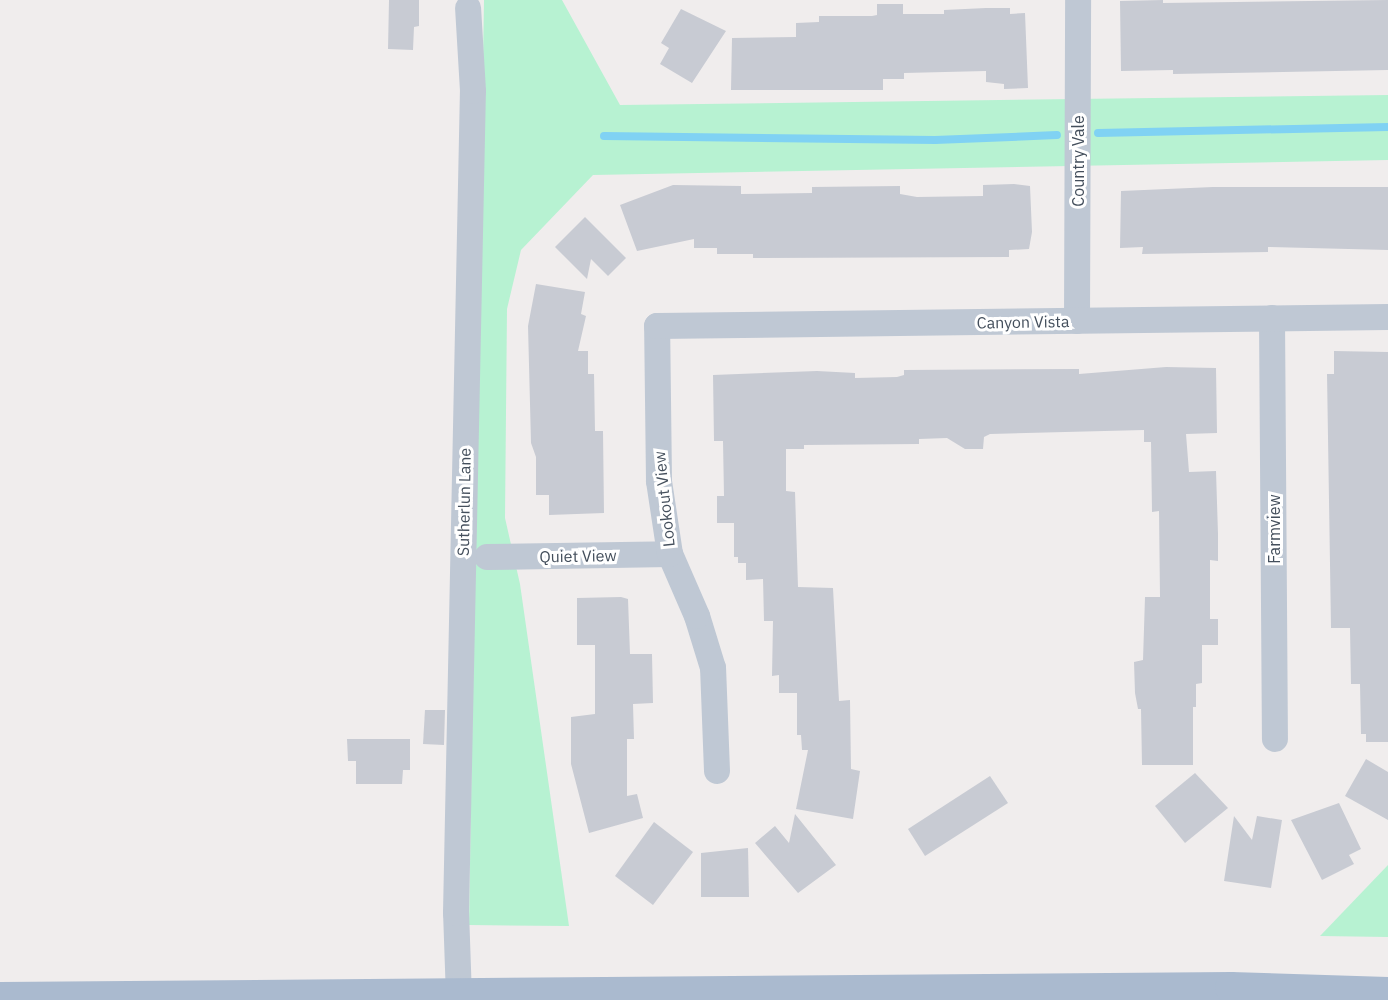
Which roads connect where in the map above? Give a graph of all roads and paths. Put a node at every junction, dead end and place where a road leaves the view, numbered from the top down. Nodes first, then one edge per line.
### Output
1 (1078, 0) edge
2 (468, 8) dead end
3 (1388, 317) edge
4 (1272, 318) junction
5 (1077, 321) junction
6 (657, 326) joint
7 (670, 554) junction
8 (487, 557) dead end
9 (1275, 740) dead end
10 (717, 771) dead end
11 (1388, 993) edge
12 (459, 996) junction
13 (7, 999) edge

1 - 5 street, Country Vale
2 - 12 street, Sutherlun Lane
3 - 4 street, Canyon Vista
4 - 5 street, Canyon Vista
4 - 9 street, Farmview
5 - 6 street, Canyon Vista
6 - 7 street, Lookout View
7 - 8 street, Quiet View
7 - 10 street, Lookout View
11 - 12 main road
12 - 13 main road

